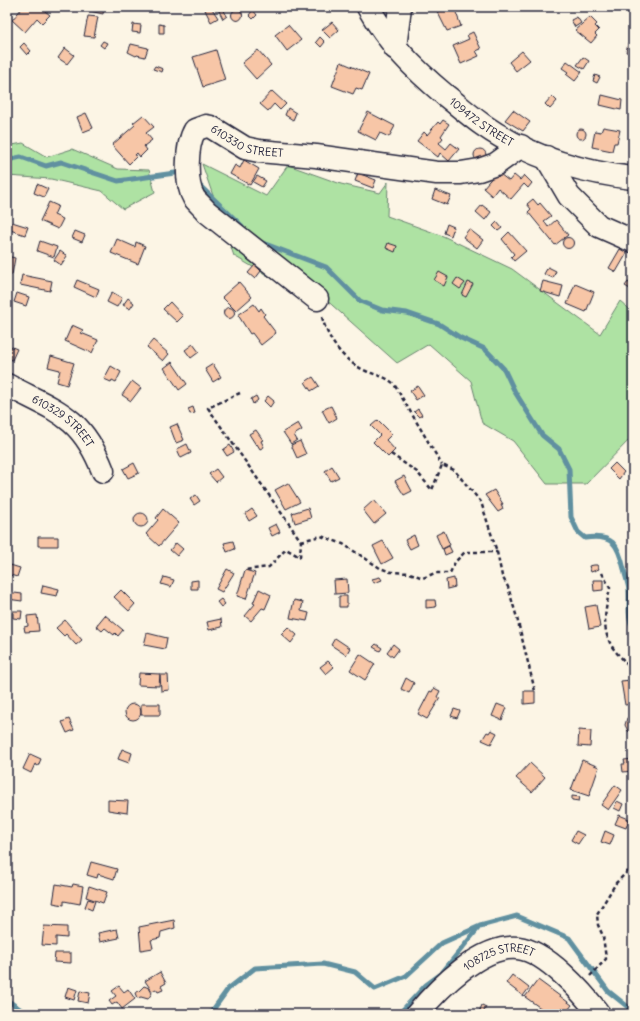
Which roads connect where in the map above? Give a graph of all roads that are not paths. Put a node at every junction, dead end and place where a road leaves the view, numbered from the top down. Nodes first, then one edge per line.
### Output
1 (368, 7) edge
2 (400, 7) edge
3 (395, 48) junction
4 (521, 146) junction
5 (546, 157) junction
6 (633, 178) edge
7 (633, 241) edge
8 (317, 299) dead end
9 (7, 385) edge
10 (103, 471) dead end
11 (416, 1014) edge
12 (599, 1014) edge

1 - 3 street, 109472 STREET
2 - 3 street
3 - 4 street, 109472 STREET
4 - 5 street, 109472 STREET
4 - 8 street, 610330 STREET
5 - 6 street, 109472 STREET
5 - 7 street
9 - 10 street, 610329 STREET
11 - 12 street, 108725 STREET

